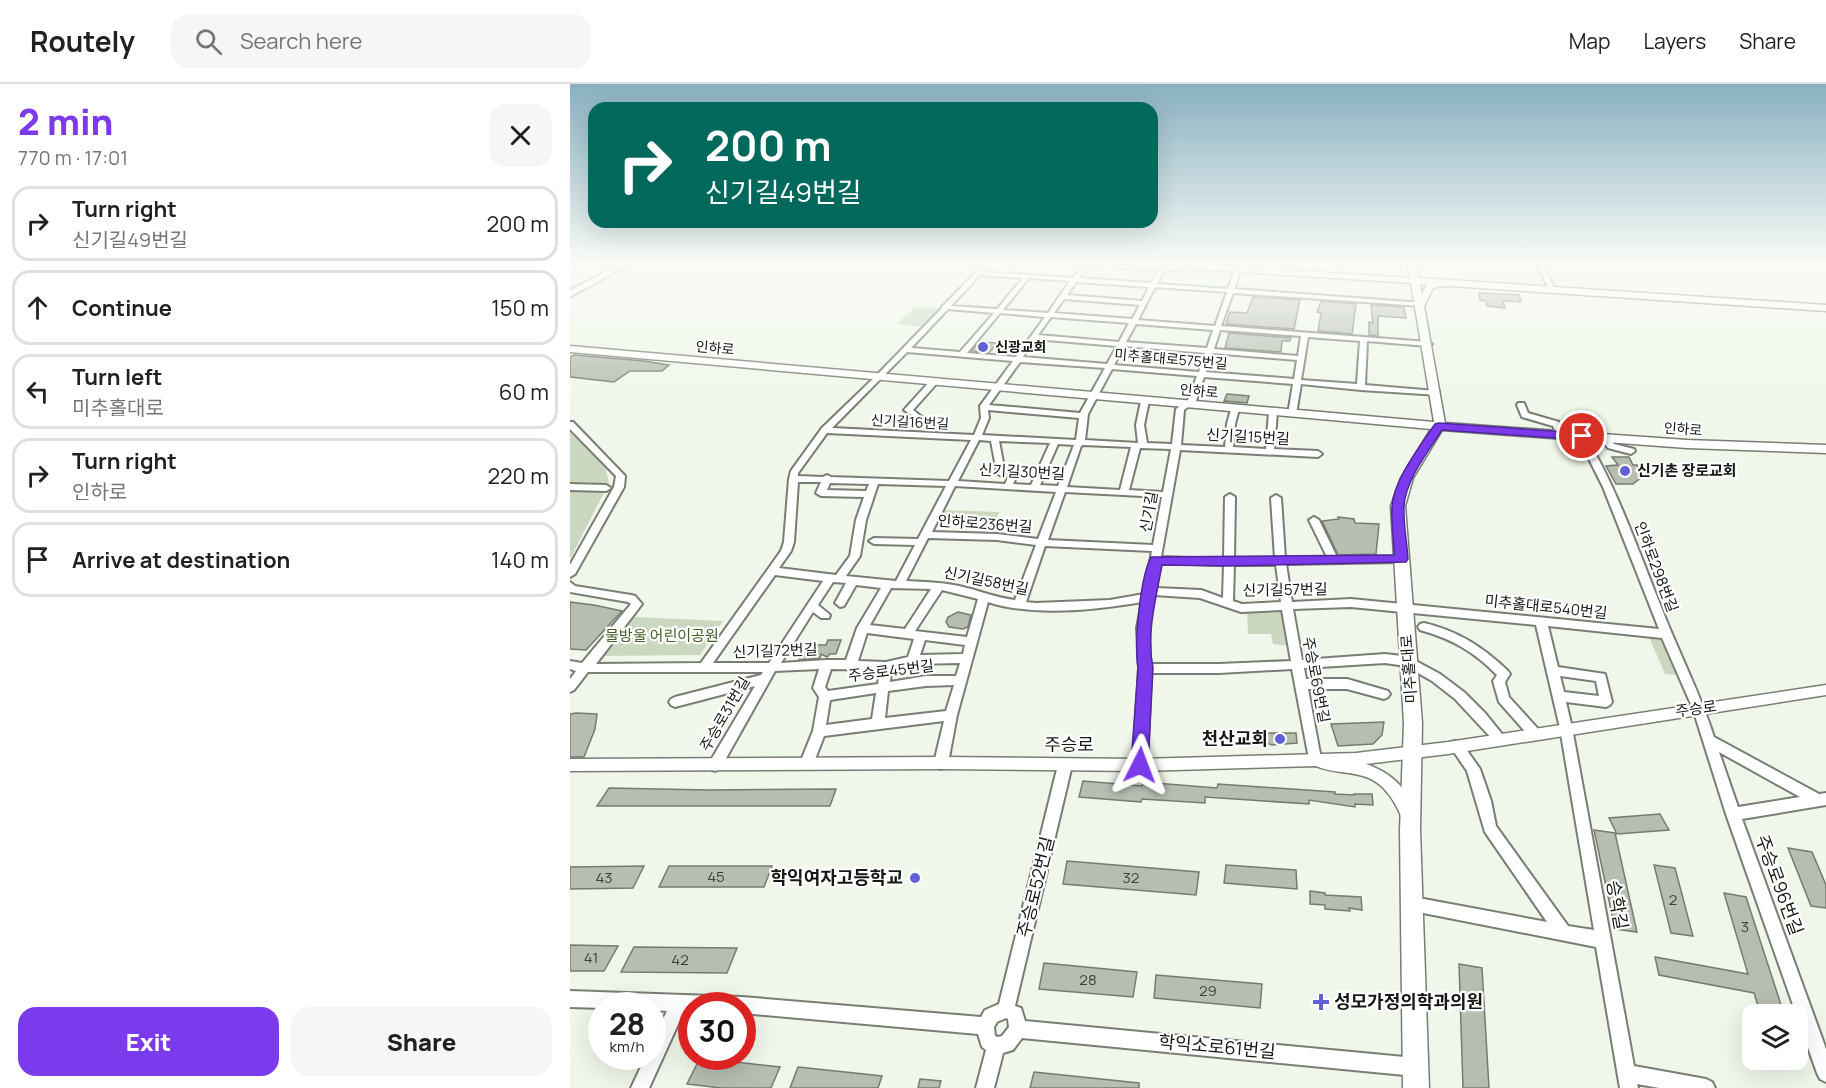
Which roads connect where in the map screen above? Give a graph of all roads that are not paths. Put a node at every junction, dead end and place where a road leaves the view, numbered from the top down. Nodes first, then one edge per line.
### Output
1 (941, 311) edge
2 (983, 311) edge
3 (1052, 311) edge
4 (1140, 311) edge
5 (1223, 311) edge
6 (1421, 311) edge
7 (998, 312) junction
8 (1049, 315) junction
9 (1134, 322) junction
10 (1217, 328) junction
11 (1305, 335) junction
12 (1034, 337) junction
13 (1364, 339) junction
14 (1122, 344) junction
15 (1428, 344) junction
16 (571, 350) edge
17 (904, 350) junction
18 (1209, 351) junction
19 (962, 355) junction
20 (1301, 358) junction
21 (1017, 360) junction
22 (1110, 367) junction
23 (1201, 375) junction
24 (879, 378) junction
25 (934, 382) junction
26 (1297, 382) junction
27 (997, 388) junction
28 (1361, 388) junction
29 (1436, 393) junction
30 (1094, 396) junction
31 (1145, 401) junction
32 (1521, 405) dead end
33 (984, 407) junction
34 (1183, 407) junction
35 (1234, 409) junction
36 (1273, 412) junction
37 (1292, 414) junction
38 (1085, 416) junction
39 (918, 417) dead end
40 (570, 424) edge
41 (1439, 426) junction
42 (825, 430) junction
43 (1559, 432) dead end
44 (1582, 436) junction
45 (1604, 438) junction
46 (975, 439) junction
47 (995, 440) junction
48 (1054, 442) junction
49 (1079, 444) junction
50 (1139, 446) junction
51 (1176, 448) junction
52 (1826, 448) edge
53 (1229, 450) junction
54 (1630, 451) dead end
55 (1270, 452) junction
56 (1318, 454) dead end
57 (1015, 471) dead end
58 (1001, 473) dead end
59 (826, 478) junction
60 (793, 479) junction
61 (857, 480) junction
62 (874, 482) junction
63 (952, 483) junction
64 (1008, 486) junction
65 (570, 487) edge
66 (1035, 487) junction
67 (606, 488) dead end
68 (1061, 488) junction
69 (1124, 492) junction
70 (852, 493) junction
71 (870, 494) junction
72 (1168, 495) junction
73 (1230, 497) dead end
74 (1276, 498) dead end
75 (1314, 520) dead end
76 (923, 538) junction
77 (874, 541) dead end
78 (1042, 543) junction
79 (1158, 548) junction
80 (1401, 559) junction
81 (1156, 560) junction
82 (1280, 560) junction
83 (1334, 560) junction
84 (1228, 562) junction
85 (772, 571) junction
86 (570, 574) edge
87 (835, 579) junction
88 (854, 581) junction
89 (900, 583) junction
90 (888, 584) junction
91 (570, 585) edge
92 (939, 586) junction
93 (1150, 594) junction
94 (984, 598) junction
95 (840, 603) dead end
96 (1228, 603) junction
97 (812, 606) junction
98 (1019, 606) junction
99 (1287, 606) junction
100 (1414, 609) junction
101 (825, 615) dead end
102 (1541, 621) junction
103 (1424, 627) dead end
104 (863, 628) junction
105 (1666, 634) junction
106 (914, 635) junction
107 (971, 642) junction
108 (967, 658) junction
109 (913, 660) junction
110 (1408, 662) junction
111 (1298, 663) junction
112 (826, 664) junction
113 (570, 665) edge
114 (772, 666) junction
115 (850, 666) junction
116 (886, 666) junction
117 (704, 667) junction
118 (583, 668) junction
119 (1146, 668) junction
120 (1553, 671) junction
121 (765, 679) junction
122 (962, 680) junction
123 (1302, 684) junction
124 (570, 687) edge
125 (883, 688) junction
126 (1826, 690) edge
127 (1384, 694) dead end
128 (825, 696) junction
129 (1558, 696) junction
130 (675, 702) dead end
131 (1699, 709) junction
132 (951, 715) junction
133 (878, 723) junction
134 (1566, 728) junction
135 (819, 731) junction
136 (1534, 734) junction
137 (1500, 739) junction
138 (1709, 740) junction
139 (1456, 746) junction
140 (1412, 753) junction
141 (1316, 759) junction
142 (807, 763) junction
143 (941, 763) junction
144 (570, 765) edge
145 (715, 765) junction
146 (1065, 765) junction
147 (1140, 765) junction
148 (1822, 800) edge
149 (1733, 814) junction
150 (1410, 830) junction
151 (1413, 904) junction
152 (1564, 933) junction
153 (1603, 940) junction
154 (570, 999) edge
155 (678, 1002) edge
156 (678, 1006) edge
157 (756, 1006) edge
158 (1006, 1010) junction
159 (985, 1026) junction
160 (1018, 1029) junction
161 (996, 1046) junction
162 (1416, 1067) junction
163 (1826, 1073) edge
164 (1628, 1081) edge
165 (640, 1088) edge
166 (985, 1088) edge
167 (1416, 1088) edge
168 (1706, 1088) edge

1 - 17 street
2 - 7 street
3 - 8 street, 인하로236번길
4 - 9 street
5 - 10 street
6 - 15 main road
7 - 8 street
7 - 19 street
8 - 9 street
8 - 12 street, 인하로236번길
9 - 10 street
9 - 14 street
10 - 11 street
10 - 18 street
11 - 13 street
11 - 20 street
12 - 14 street
12 - 21 street, 인하로236번길
13 - 15 street
13 - 28 street
14 - 18 street
14 - 22 street
15 - 29 main road
16 - 24 main road, 인하로
17 - 19 street, 미추홀대로575번길
17 - 24 street
18 - 20 street
18 - 23 street
19 - 21 street, 미추홀대로575번길
20 - 26 street
21 - 22 street, 미추홀대로575번길
21 - 27 street, 인하로236번길
22 - 23 street, 미추홀대로575번길
22 - 30 street
23 - 26 street, 미추홀대로575번길
23 - 34 street
24 - 25 main road, 인하로
24 - 42 street
25 - 27 main road, 인하로
25 - 39 street
26 - 28 street, 미추홀대로575번길
26 - 37 street
27 - 30 main road, 인하로
27 - 33 street, 인하로236번길
28 - 29 street, 미추홀대로575번길
29 - 41 main road
30 - 31 main road, 인하로
30 - 38 street
31 - 34 main road, 인하로
31 - 50 street
32 - 43 street
33 - 38 street
33 - 46 street, 인하로236번길
34 - 35 main road, 인하로
34 - 51 street, 신기길
35 - 36 main road, 인하로
35 - 53 street
36 - 37 main road, 인하로
36 - 55 street
37 - 41 main road, 인하로
38 - 49 street
40 - 86 street
41 - 44 main road, 인하로
41 - 80 main road, 미추홀대로
42 - 46 street, 신기길16번길
42 - 60 street
44 - 45 main road, 인하로
44 - 105 street, 인하로298번길
45 - 52 main road, 인하로
45 - 54 street
46 - 47 street, 신기길16번길
46 - 63 street, 인하로236번길
47 - 48 street, 신기길16번길
47 - 58 street
48 - 49 street, 신기길16번길
48 - 66 street
49 - 50 street, 신기길16번길
49 - 68 street
50 - 51 street, 신기길16번길
50 - 69 street
51 - 53 street, 신기길15번길
51 - 72 street, 신기길
53 - 55 street, 신기길15번길
55 - 56 street, 신기길15번길
57 - 64 street
59 - 60 street, 신기길30번길
59 - 61 street, 신기길30번길
59 - 70 street
60 - 85 street
61 - 62 street, 신기길30번길
61 - 70 street
62 - 63 street, 신기길30번길
62 - 71 street
63 - 64 street, 신기길30번길
63 - 76 street, 인하로236번길
64 - 66 street, 신기길30번길
65 - 67 street
66 - 68 street, 신기길30번길
68 - 69 street, 신기길30번길
68 - 78 street
69 - 72 street, 신기길30번길
70 - 71 street
71 - 87 street
72 - 79 street, 신기길
73 - 84 street
74 - 82 street, 주승로69번길
75 - 83 street
76 - 77 street, 인하로236번길
76 - 78 street, 인하로236번길
76 - 89 street, 인하로236번길
78 - 79 street, 인하로236번길
78 - 98 street
79 - 81 street, 신기길
80 - 83 street
80 - 100 main road, 미추홀대로
81 - 84 street
81 - 93 street, 신기길
82 - 83 street
82 - 84 street
82 - 99 street, 주승로69번길
84 - 96 street
85 - 87 street, 신기길58번길
85 - 117 street
87 - 88 street, 신기길58번길
87 - 97 street, 주승로31번길
88 - 90 street, 신기길58번길
88 - 95 street
89 - 90 street, 신기길58번길
89 - 92 street, 신기길58번길
90 - 104 street
91 - 118 street
92 - 94 street, 신기길58번길
92 - 106 street
93 - 96 street, 신기길57번길
93 - 98 street, 신기길58번길
93 - 119 street, 신기길
94 - 98 street, 신기길58번길
94 - 107 street
96 - 99 street, 신기길57번길
97 - 101 street
97 - 114 street, 주승로31번길
99 - 100 street, 신기길57번길
99 - 111 street, 주승로69번길
100 - 102 street, 미추홀대로540번길
100 - 110 main road, 미추홀대로
102 - 105 street, 미추홀대로540번길
102 - 120 street
103 - 136 street
104 - 106 street, 주승로45번길
104 - 115 street
105 - 131 street, 인하로298번길
106 - 107 street, 주승로45번길
106 - 109 street
107 - 108 street
108 - 109 street, 신기길72번길
108 - 122 street
109 - 116 street, 신기길72번길
110 - 111 street
110 - 137 street
110 - 140 main road, 미추홀대로
111 - 119 street
111 - 123 street, 주승로69번길
112 - 114 street, 신기길72번길
112 - 115 street, 신기길72번길
112 - 128 street
113 - 118 street, 신기길72번길
114 - 117 street, 신기길72번길
114 - 121 street, 주승로31번길
115 - 116 street, 신기길72번길
116 - 125 street
117 - 118 street, 신기길72번길
118 - 124 street
119 - 147 street, 신기길
120 - 129 street
120 - 129 street
121 - 130 street, 주승로31번길
121 - 145 street, 주승로31번길
122 - 125 street, 주승로45번길
122 - 132 street
123 - 127 street
123 - 141 street, 주승로69번길
125 - 128 street, 주승로45번길
125 - 133 street
126 - 131 street, 주승로
128 - 135 street
129 - 134 street
131 - 134 street, 주승로
131 - 138 street, 주승로96번길
132 - 133 street
132 - 143 street
133 - 135 street
134 - 136 street, 주승로
134 - 153 street, 승학길
135 - 142 street
136 - 137 street, 주승로
137 - 139 street, 주승로
138 - 148 street
138 - 149 street, 주승로96번길
139 - 140 street, 주승로
139 - 152 street
140 - 141 street, 주승로
140 - 150 main road, 미추홀대로
141 - 147 street, 주승로
141 - 150 street
142 - 143 street, 주승로
142 - 145 street, 주승로
143 - 146 street, 주승로
144 - 145 street, 주승로
146 - 147 street, 주승로
146 - 158 street, 주승로52번길
148 - 149 street
149 - 163 street, 주승로96번길
150 - 151 main road, 미추홀대로
151 - 152 street
151 - 162 main road, 미추홀대로
152 - 153 street
153 - 164 street, 승학길
154 - 155 street
156 - 165 street
157 - 159 street
158 - 159 street
158 - 160 street
159 - 161 street
160 - 161 street
160 - 162 street, 학익소로61번길
161 - 166 street
162 - 167 main road, 미추홀대로
164 - 168 street

